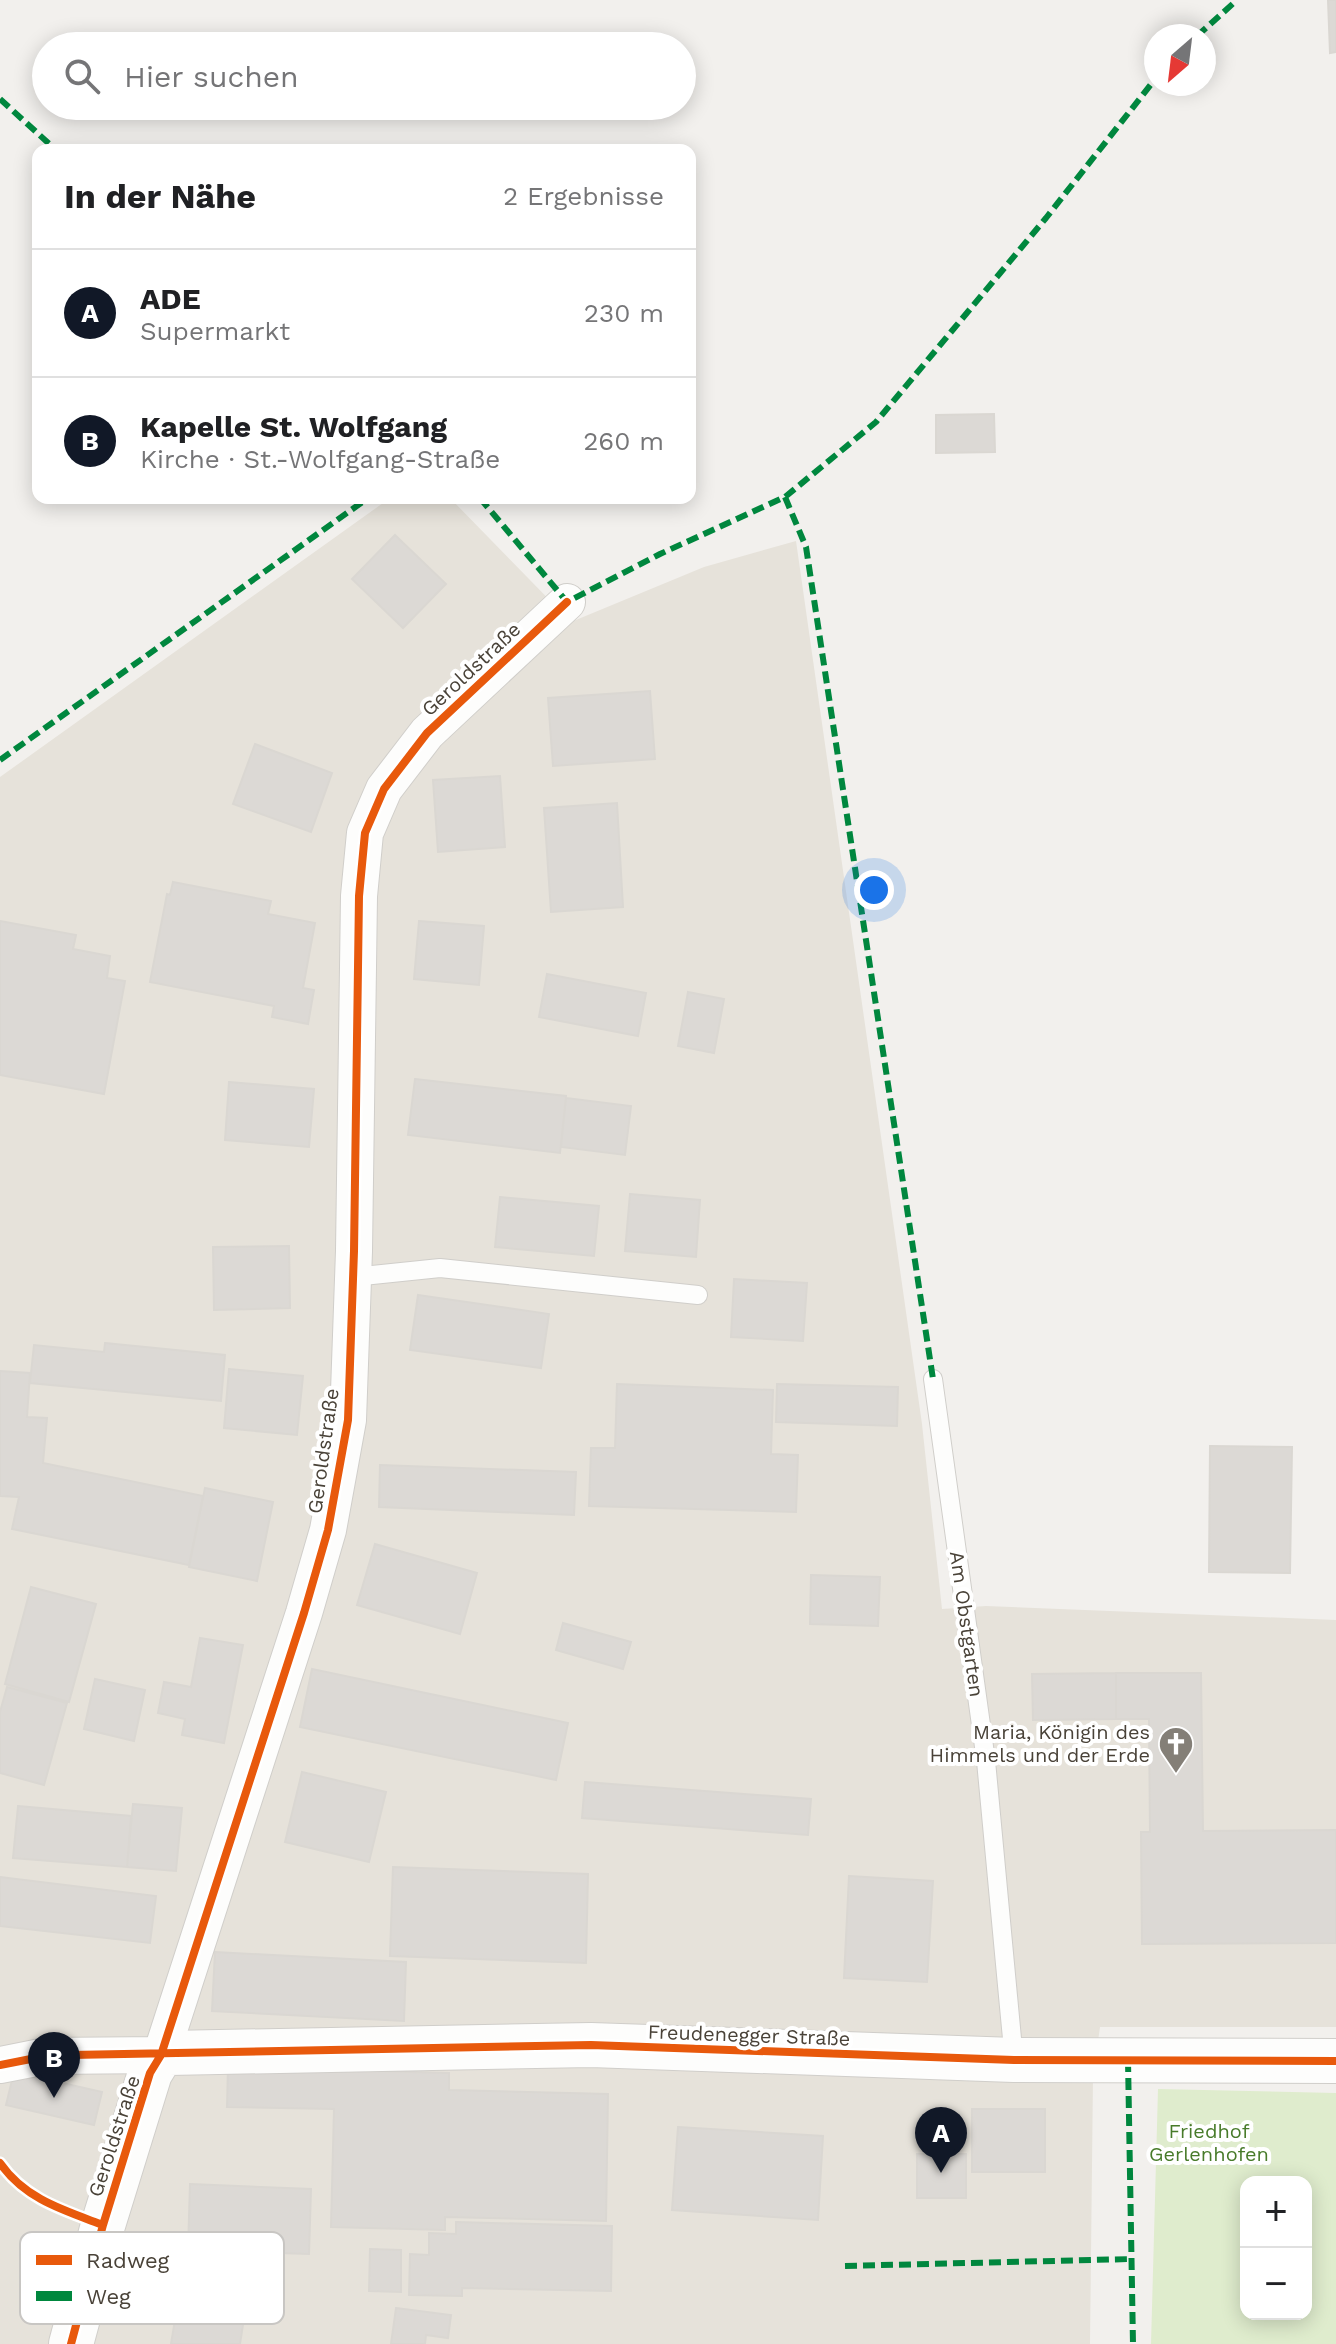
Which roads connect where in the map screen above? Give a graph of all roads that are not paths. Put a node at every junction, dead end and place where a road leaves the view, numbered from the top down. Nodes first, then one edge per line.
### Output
1 (567, 602) dead end
2 (353, 1277) junction
3 (698, 1295) dead end
4 (933, 1379) dead end
5 (161, 2055) junction
6 (1014, 2060) junction
7 (1336, 2061) edge
8 (0, 2065) edge
9 (101, 2232) edge
10 (76, 2324) edge
11 (71, 2344) edge

1 - 2 street, Geroldstraße
2 - 3 lane
2 - 5 street, Geroldstraße
4 - 6 lane, Am Obstgarten
5 - 6 street, Freudenegger Straße
5 - 8 street
5 - 9 street, Geroldstraße
6 - 7 street, Freudenegger Straße
10 - 11 street, Geroldstraße

